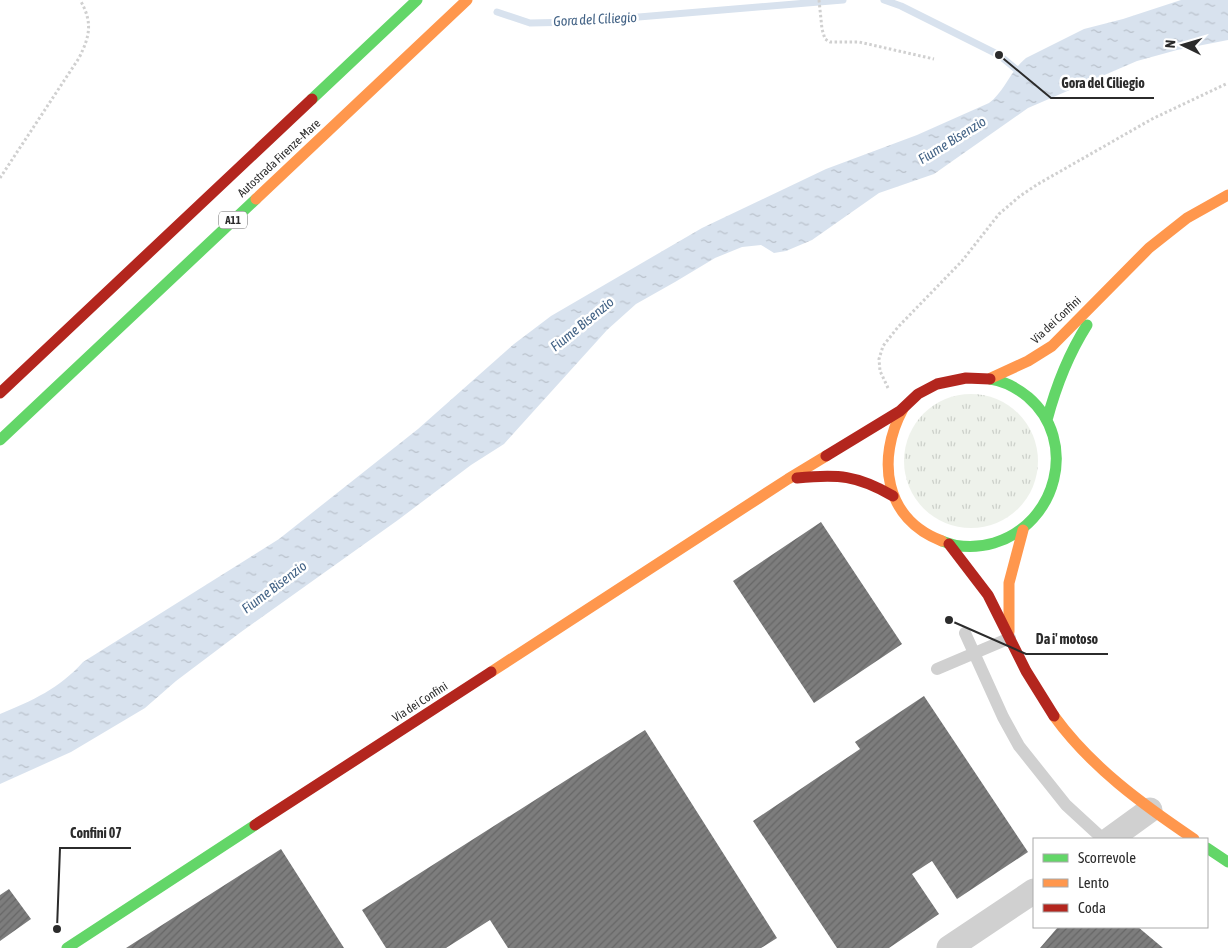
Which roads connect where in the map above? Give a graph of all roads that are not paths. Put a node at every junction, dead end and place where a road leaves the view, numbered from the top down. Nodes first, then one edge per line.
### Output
1 (417, 0) edge
2 (467, 0) edge
3 (1228, 195) edge
4 (1129, 267) junction
5 (991, 378) junction
6 (0, 393) edge
7 (903, 409) junction
8 (1048, 420) junction
9 (0, 440) edge
10 (788, 479) junction
11 (893, 496) junction
12 (1023, 530) junction
13 (949, 544) junction
14 (965, 633) dead end
15 (1010, 638) junction
16 (975, 653) junction
17 (937, 669) dead end
18 (1150, 810) junction
19 (1102, 838) edge
20 (1111, 838) edge
21 (1192, 838) edge
22 (1208, 849) edge
23 (1228, 862) edge
24 (1033, 891) edge
25 (67, 948) edge
26 (949, 948) edge

1 - 6 main road, Autostrada Firenze-Mare / A11
2 - 9 main road, Autostrada Firenze-Mare / A11
3 - 4 main road, Via dei Confini
4 - 5 main road, Via dei Confini
4 - 8 main road, Via dei Confini
5 - 7 main road, Via dei Confini
5 - 8 main road, Via dei Confini
7 - 10 main road, Via dei Confini
7 - 11 main road, Via dei Confini
8 - 12 main road, Via dei Confini
10 - 11 main road, Via dei Confini
10 - 25 main road, Via dei Confini
11 - 13 main road, Via dei Confini
12 - 13 main road, Via dei Confini
12 - 15 main road
13 - 15 main road
14 - 16 lane
15 - 16 lane
15 - 18 main road
16 - 17 lane
16 - 19 lane
18 - 20 street
18 - 21 main road
22 - 23 main road
24 - 26 street

